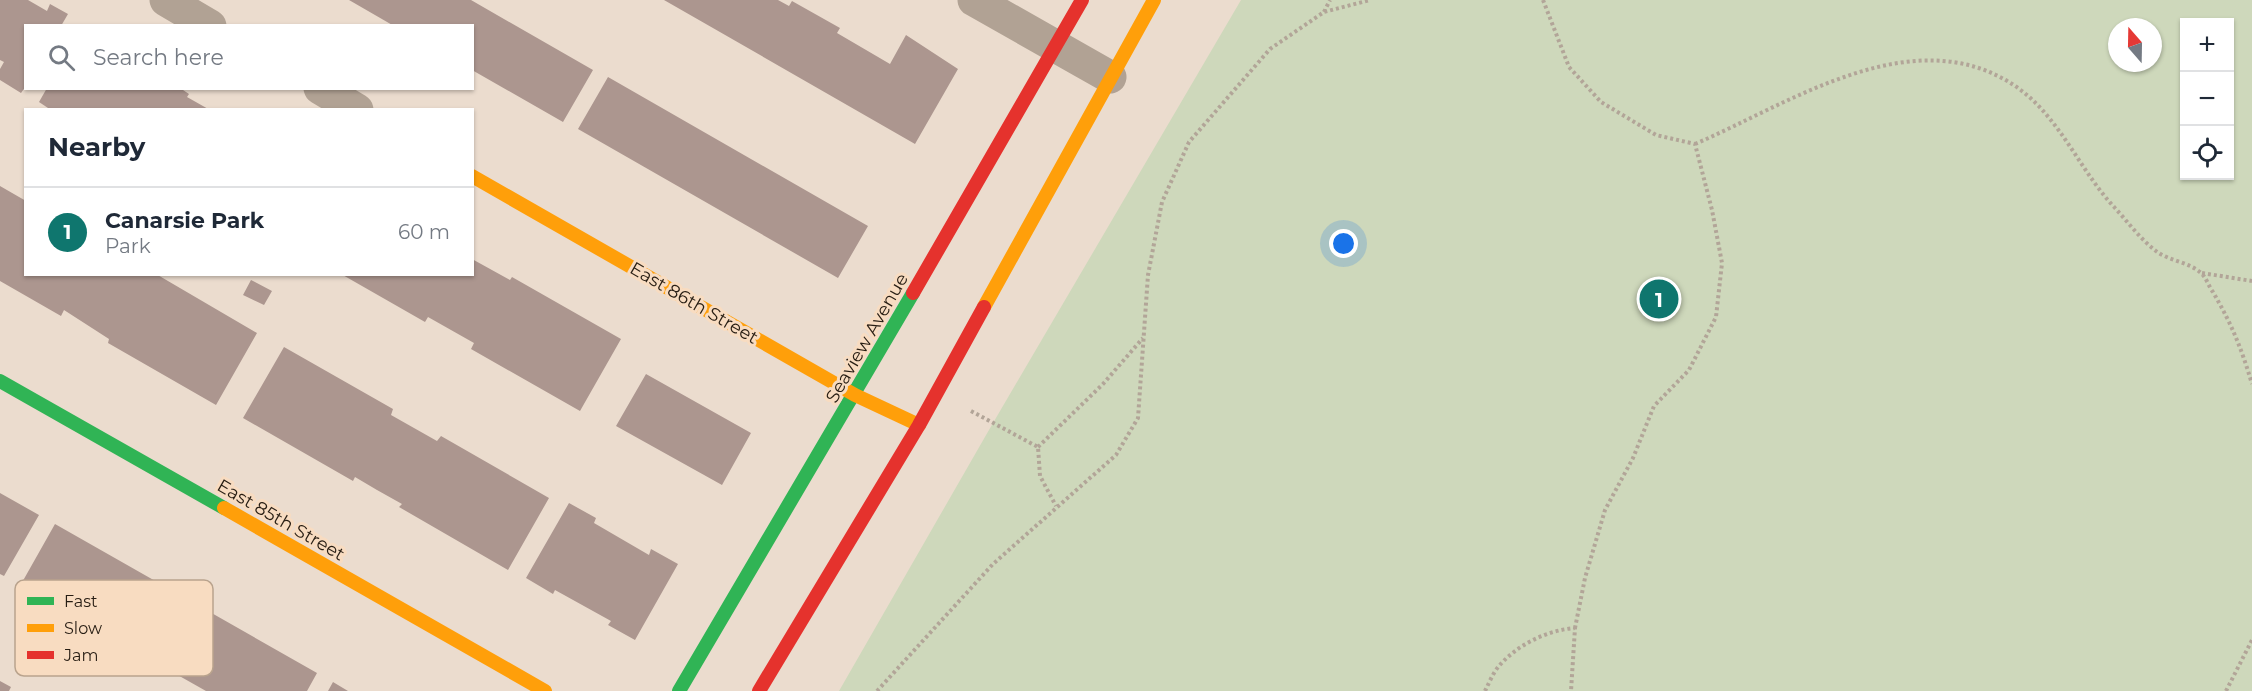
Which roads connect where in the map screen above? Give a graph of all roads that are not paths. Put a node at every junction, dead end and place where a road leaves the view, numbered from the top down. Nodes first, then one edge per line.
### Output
1 (166, 0) edge
2 (974, 0) edge
3 (1082, 0) edge
4 (1154, 0) edge
5 (207, 24) edge
6 (1056, 46) junction
7 (1110, 77) junction
8 (323, 90) edge
9 (354, 108) edge
10 (474, 177) edge
11 (0, 381) edge
12 (855, 395) junction
13 (919, 425) junction
14 (545, 691) edge
15 (679, 691) edge
16 (759, 691) edge

1 - 5 street
2 - 6 street
3 - 6 street, Seaview Avenue
4 - 7 street
6 - 7 street
6 - 12 street, Seaview Avenue
7 - 13 street
8 - 9 street
10 - 12 street, East 86th Street
11 - 14 street, East 85th Street
12 - 13 street, East 86th Street
12 - 15 street, Seaview Avenue
13 - 16 street

